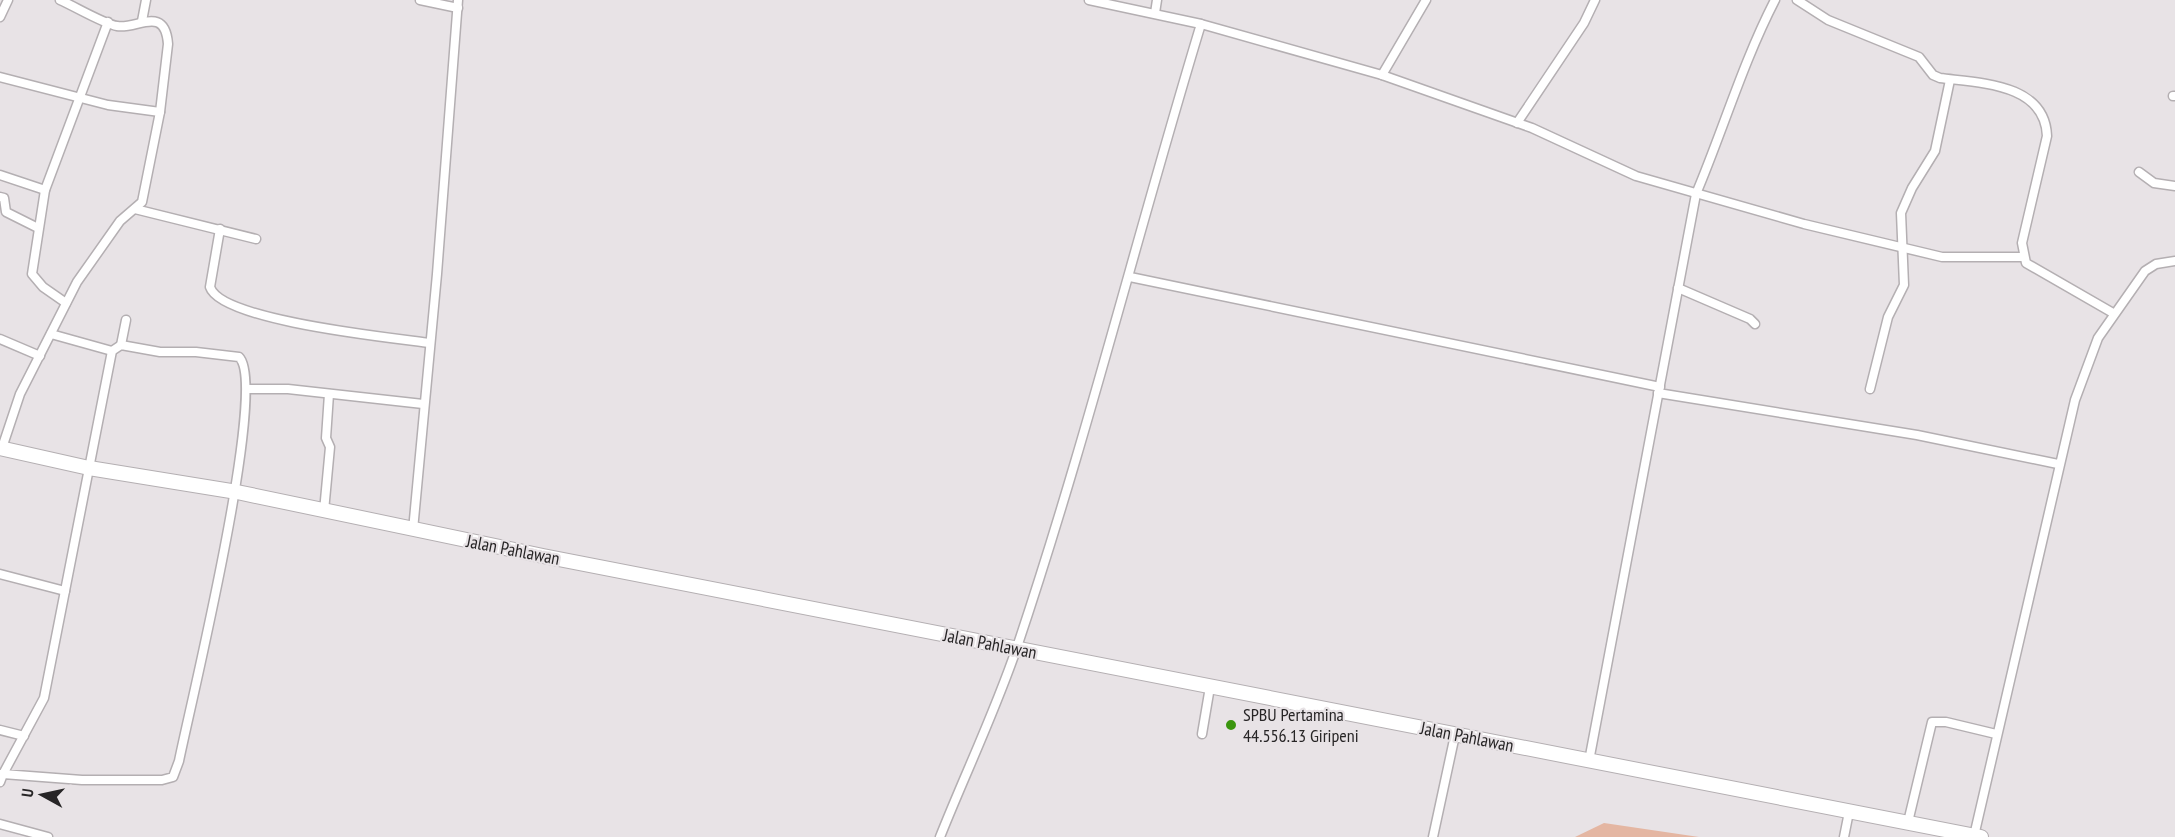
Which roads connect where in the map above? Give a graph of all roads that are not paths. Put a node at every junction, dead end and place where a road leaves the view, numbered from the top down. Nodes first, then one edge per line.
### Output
1 (8, 0) edge
2 (60, 0) edge
3 (146, 0) edge
4 (420, 0) edge
5 (1089, 0) edge
6 (1157, 0) edge
7 (1426, 0) edge
8 (1595, 0) edge
9 (1775, 0) edge
10 (1797, 0) edge
11 (458, 4) edge
12 (1155, 13) junction
13 (0, 17) edge
14 (142, 21) junction
15 (108, 22) junction
16 (1201, 24) junction
17 (1382, 75) junction
18 (0, 77) edge
19 (1950, 80) junction
20 (78, 98) junction
21 (160, 112) junction
22 (1517, 123) junction
23 (2139, 172) dead end
24 (0, 175) edge
25 (2175, 186) edge
26 (45, 190) junction
27 (1696, 194) junction
28 (0, 197) edge
29 (135, 209) junction
30 (38, 228) junction
31 (220, 229) junction
32 (256, 238) dead end
33 (1902, 249) junction
34 (2023, 257) junction
35 (2175, 261) edge
36 (1130, 277) junction
37 (1678, 288) junction
38 (66, 303) junction
39 (2113, 313) junction
40 (126, 320) dead end
41 (1755, 324) dead end
42 (51, 334) junction
43 (0, 339) edge
44 (430, 343) junction
45 (121, 345) junction
46 (112, 351) junction
47 (40, 356) junction
48 (247, 389) junction
49 (1870, 389) dead end
50 (1659, 390) junction
51 (329, 394) junction
52 (423, 404) junction
53 (1, 448) edge
54 (2058, 464) junction
55 (89, 468) junction
56 (237, 492) junction
57 (324, 511) junction
58 (413, 530) junction
59 (0, 574) edge
60 (65, 591) junction
61 (1016, 649) junction
62 (1210, 687) junction
63 (0, 730) edge
64 (1202, 734) dead end
65 (1996, 734) junction
66 (1455, 735) junction
67 (24, 736) junction
68 (1589, 761) junction
69 (1, 776) edge
70 (1849, 812) junction
71 (1908, 822) junction
72 (0, 824) edge
73 (1978, 836) edge
74 (48, 837) edge
75 (940, 837) edge
76 (1433, 837) edge
77 (1844, 837) edge

1 - 13 street
2 - 15 street
3 - 14 street
4 - 11 street
5 - 12 street
6 - 12 street
7 - 17 street
8 - 22 street
9 - 27 street
10 - 19 street
11 - 44 street
12 - 16 street
14 - 15 street
14 - 21 street
15 - 20 street
16 - 17 street
16 - 36 street
17 - 22 street
18 - 20 street
19 - 33 street
19 - 34 street
20 - 21 street
20 - 26 street
21 - 29 street
22 - 27 street
23 - 25 street
24 - 26 street
26 - 30 street
27 - 33 street
27 - 37 street
28 - 30 street
29 - 31 street
29 - 38 street
30 - 38 street
31 - 32 street
31 - 44 street
33 - 34 street
33 - 49 street
34 - 39 street
35 - 39 street
36 - 50 street
36 - 61 street
37 - 41 street
37 - 50 street
38 - 42 street
39 - 54 street
40 - 45 street
42 - 46 street
42 - 47 street
43 - 47 street
44 - 52 street
45 - 46 street
45 - 48 street
46 - 55 street
47 - 53 street
48 - 51 street
48 - 56 street
50 - 54 street
50 - 68 street
51 - 52 street
51 - 57 street
52 - 58 street
53 - 55 main road, Jalan Pahlawan
54 - 65 street
55 - 56 main road, Jalan Pahlawan
55 - 60 street
56 - 57 main road, Jalan Pahlawan
56 - 69 street
57 - 58 main road, Jalan Pahlawan
58 - 61 main road, Jalan Pahlawan
59 - 60 street
60 - 67 street
61 - 62 main road, Jalan Pahlawan
61 - 75 street
62 - 64 street
62 - 66 main road, Jalan Pahlawan
63 - 67 street
65 - 71 street
65 - 73 street
66 - 68 main road, Jalan Pahlawan
66 - 76 street
67 - 69 street
68 - 70 main road, Jalan Pahlawan
70 - 71 main road, Jalan Pahlawan
70 - 77 street
71 - 73 main road, Jalan Pahlawan
72 - 74 street

